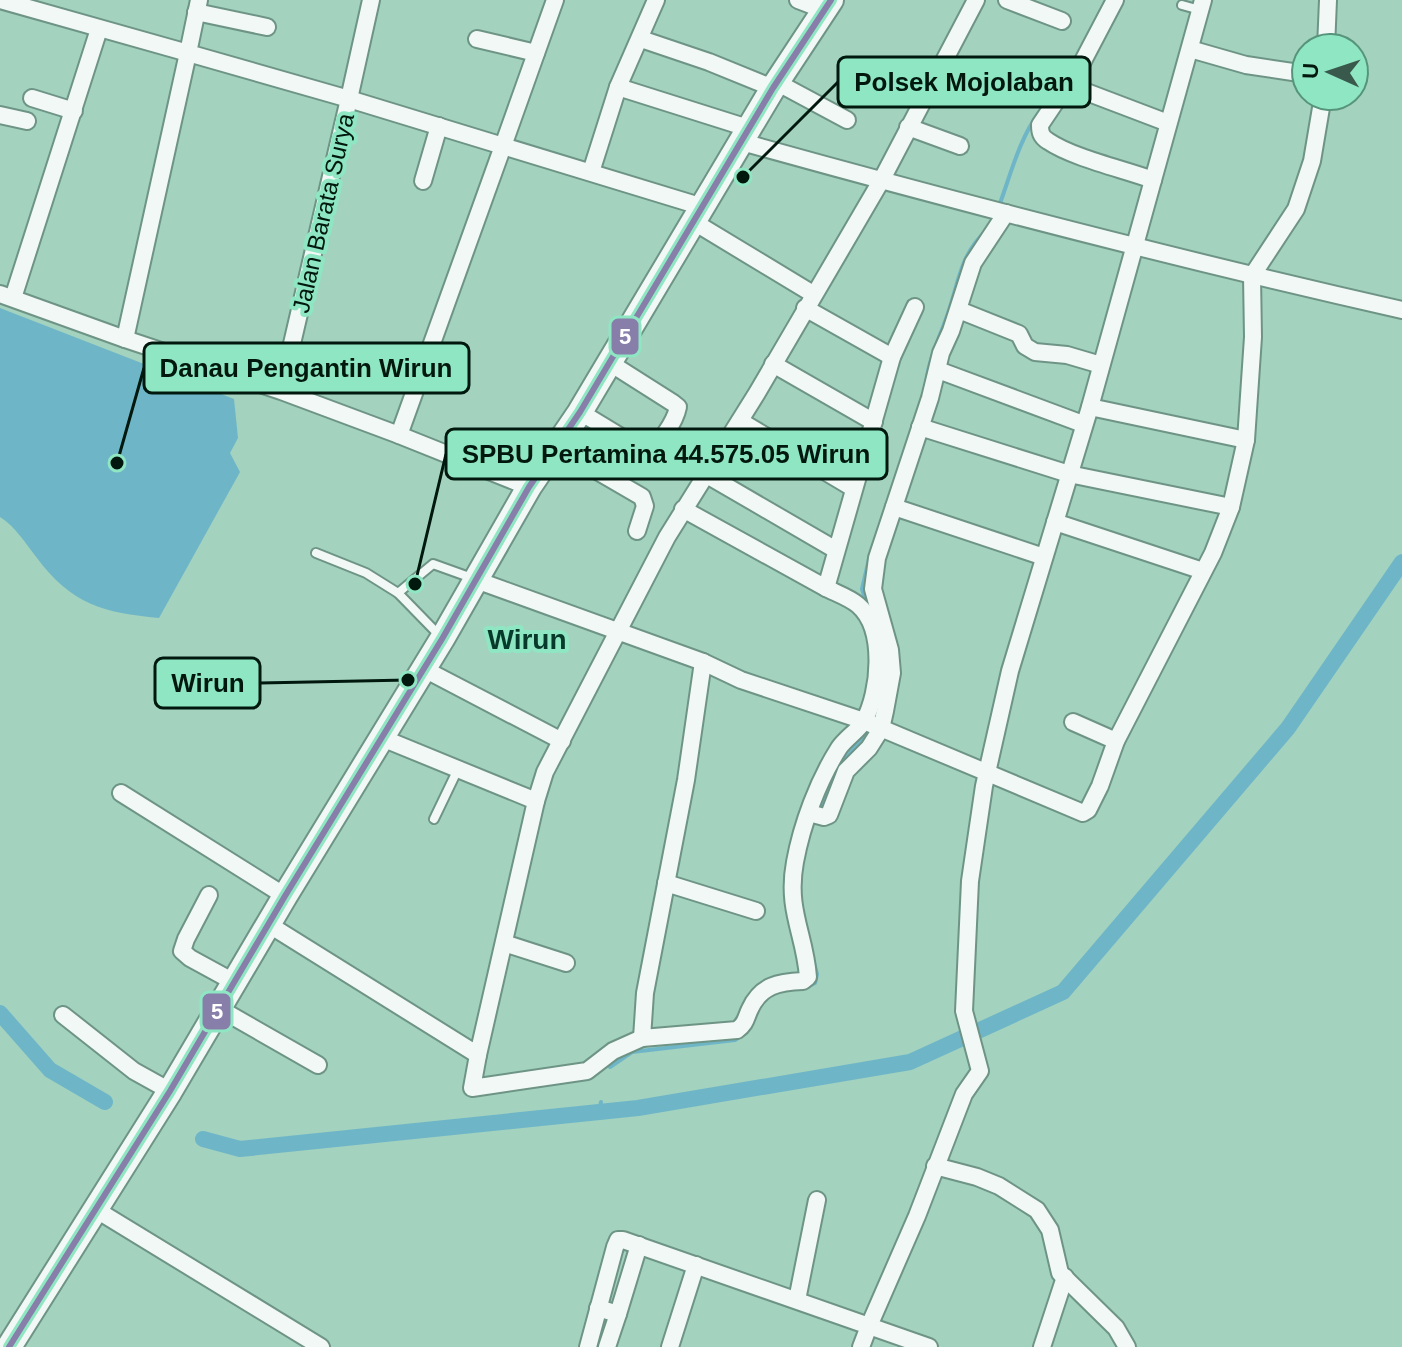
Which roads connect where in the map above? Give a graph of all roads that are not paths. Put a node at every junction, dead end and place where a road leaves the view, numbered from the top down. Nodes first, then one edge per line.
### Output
1 (0, 0) edge
2 (371, 0) edge
3 (555, 0) edge
4 (656, 0) edge
5 (798, 0) edge
6 (976, 0) edge
7 (1007, 0) edge
8 (1115, 0) edge
9 (1328, 0) edge
10 (827, 5) edge
11 (1182, 5) dead end
12 (1201, 5) edge
13 (198, 6) edge
14 (1062, 21) dead end
15 (267, 27) dead end
16 (99, 29) junction
17 (1327, 32) edge
18 (477, 39) dead end
19 (641, 39) junction
20 (1190, 49) junction
21 (188, 53) junction
22 (536, 53) junction
23 (1290, 72) edge
24 (1068, 85) junction
25 (775, 86) junction
26 (618, 87) junction
27 (32, 98) dead end
28 (349, 99) junction
29 (74, 111) junction
30 (1320, 112) edge
31 (0, 115) edge
32 (847, 120) dead end
33 (27, 121) dead end
34 (1168, 123) junction
35 (439, 126) junction
36 (908, 127) junction
37 (746, 135) junction
38 (503, 146) junction
39 (960, 146) dead end
40 (591, 172) junction
41 (1153, 180) junction
42 (423, 181) dead end
43 (881, 181) junction
44 (1001, 212) junction
45 (699, 214) junction
46 (1135, 246) junction
47 (1252, 276) junction
48 (6, 296) edge
49 (809, 301) junction
50 (915, 307) dead end
51 (959, 310) junction
52 (1402, 310) edge
53 (125, 339) junction
54 (892, 357) junction
55 (610, 363) junction
56 (773, 364) junction
57 (1101, 365) junction
58 (938, 370) junction
59 (281, 391) junction
60 (1090, 407) junction
61 (580, 412) junction
62 (740, 421) junction
63 (874, 422) junction
64 (1083, 424) junction
65 (920, 427) junction
66 (399, 435) junction
67 (1246, 440) junction
68 (556, 447) junction
69 (1069, 474) junction
70 (707, 475) junction
71 (529, 487) junction
72 (853, 488) junction
73 (894, 507) junction
74 (1231, 507) junction
75 (683, 509) junction
76 (1055, 522) junction
77 (637, 531) dead end
78 (836, 550) junction
79 (316, 553) dead end
80 (1044, 557) junction
81 (1203, 571) junction
82 (476, 580) junction
83 (826, 588) junction
84 (398, 593) junction
85 (619, 633) junction
86 (442, 639) junction
87 (703, 662) junction
88 (424, 669) junction
89 (1073, 722) dead end
90 (872, 725) junction
91 (382, 738) junction
92 (562, 741) junction
93 (1116, 741) junction
94 (458, 768) junction
95 (987, 772) junction
96 (121, 793) dead end
97 (536, 801) junction
98 (434, 819) dead end
99 (666, 883) junction
100 (209, 895) dead end
101 (285, 896) junction
102 (756, 911) dead end
103 (268, 924) junction
104 (504, 943) junction
105 (566, 963) dead end
106 (234, 982) junction
107 (220, 1009) junction
108 (63, 1015) dead end
109 (642, 1038) junction
110 (478, 1055) junction
111 (318, 1065) dead end
112 (165, 1099) junction
113 (935, 1166) junction
114 (817, 1200) dead end
115 (95, 1209) junction
116 (696, 1265) junction
117 (1065, 1277) junction
118 (797, 1300) junction
119 (608, 1311) junction
120 (869, 1326) junction
121 (9, 1347) edge
122 (321, 1347) edge
123 (588, 1347) edge
124 (607, 1347) edge
125 (670, 1347) edge
126 (861, 1347) edge
127 (929, 1347) edge
128 (1042, 1347) edge
129 (1127, 1347) edge

1 - 16 street
2 - 28 street
3 - 22 street
4 - 19 street
5 - 10 street
6 - 36 street
7 - 14 street
8 - 24 street
9 - 17 street
10 - 25 main road
11 - 12 lane
12 - 20 street
13 - 15 street
13 - 21 street
16 - 21 street
16 - 29 street
18 - 22 street
19 - 25 street
19 - 26 street
20 - 23 street
20 - 34 street
21 - 28 street
21 - 53 street
22 - 38 street
24 - 34 street
24 - 41 street
25 - 32 street
25 - 37 main road
26 - 37 street
26 - 40 street
27 - 29 street
28 - 35 street, Jalan Barata Surya
28 - 59 street, Jalan Barata Surya
29 - 48 street
30 - 47 street
31 - 33 street
34 - 41 street
35 - 38 street, Jalan Barata Surya
35 - 42 street
36 - 39 street
36 - 43 street
37 - 43 street
37 - 45 main road
38 - 40 street, Jalan Barata Surya
38 - 66 street
40 - 45 street, Jalan Barata Surya
41 - 46 street
43 - 44 street
43 - 49 street
44 - 46 street
44 - 51 street
45 - 49 street, Jalan Barata Surya
45 - 55 main road
46 - 47 street
46 - 57 street
47 - 52 street
47 - 67 street
48 - 53 street
49 - 54 street, Jalan Barata Surya
49 - 56 street
50 - 54 street
51 - 57 street
51 - 58 street
53 - 59 street
54 - 63 street
55 - 61 main road
55 - 61 street
56 - 62 street
56 - 63 street
57 - 60 street
58 - 64 street
58 - 65 street
59 - 66 street
60 - 64 street
60 - 67 street
61 - 68 main road
62 - 70 street
62 - 72 street
63 - 72 street
64 - 69 street
65 - 69 street
65 - 73 street
66 - 71 street
67 - 74 street
68 - 71 main road
68 - 77 street
69 - 74 street
69 - 76 street
70 - 75 street
70 - 78 street
71 - 82 main road
72 - 78 street
73 - 80 street
73 - 90 street
74 - 81 street
75 - 83 street
75 - 85 street
76 - 80 street
76 - 81 street
78 - 83 street
79 - 84 lane
80 - 95 street
81 - 93 street
82 - 84 lane
82 - 85 street
82 - 86 main road
83 - 90 street
84 - 86 lane
85 - 87 street
85 - 92 street
86 - 88 main road
87 - 90 street
87 - 99 street
88 - 91 main road
88 - 92 street
89 - 93 street
90 - 95 street
90 - 109 street
91 - 94 street
91 - 101 main road
92 - 97 street
93 - 95 street
94 - 97 street
94 - 98 lane
95 - 113 street
96 - 101 street
97 - 104 street
99 - 102 street
99 - 109 street
100 - 106 street
101 - 103 main road
103 - 106 main road
103 - 110 street
104 - 105 street
104 - 110 street
106 - 107 main road
107 - 111 street
107 - 112 main road
108 - 112 street
109 - 110 street
112 - 115 main road
113 - 117 street
113 - 120 street
114 - 118 street
115 - 121 main road
115 - 122 street
116 - 118 street
116 - 119 street
116 - 125 street
117 - 128 street
117 - 129 street
118 - 120 street
119 - 123 street
119 - 124 street
120 - 126 street
120 - 127 street

